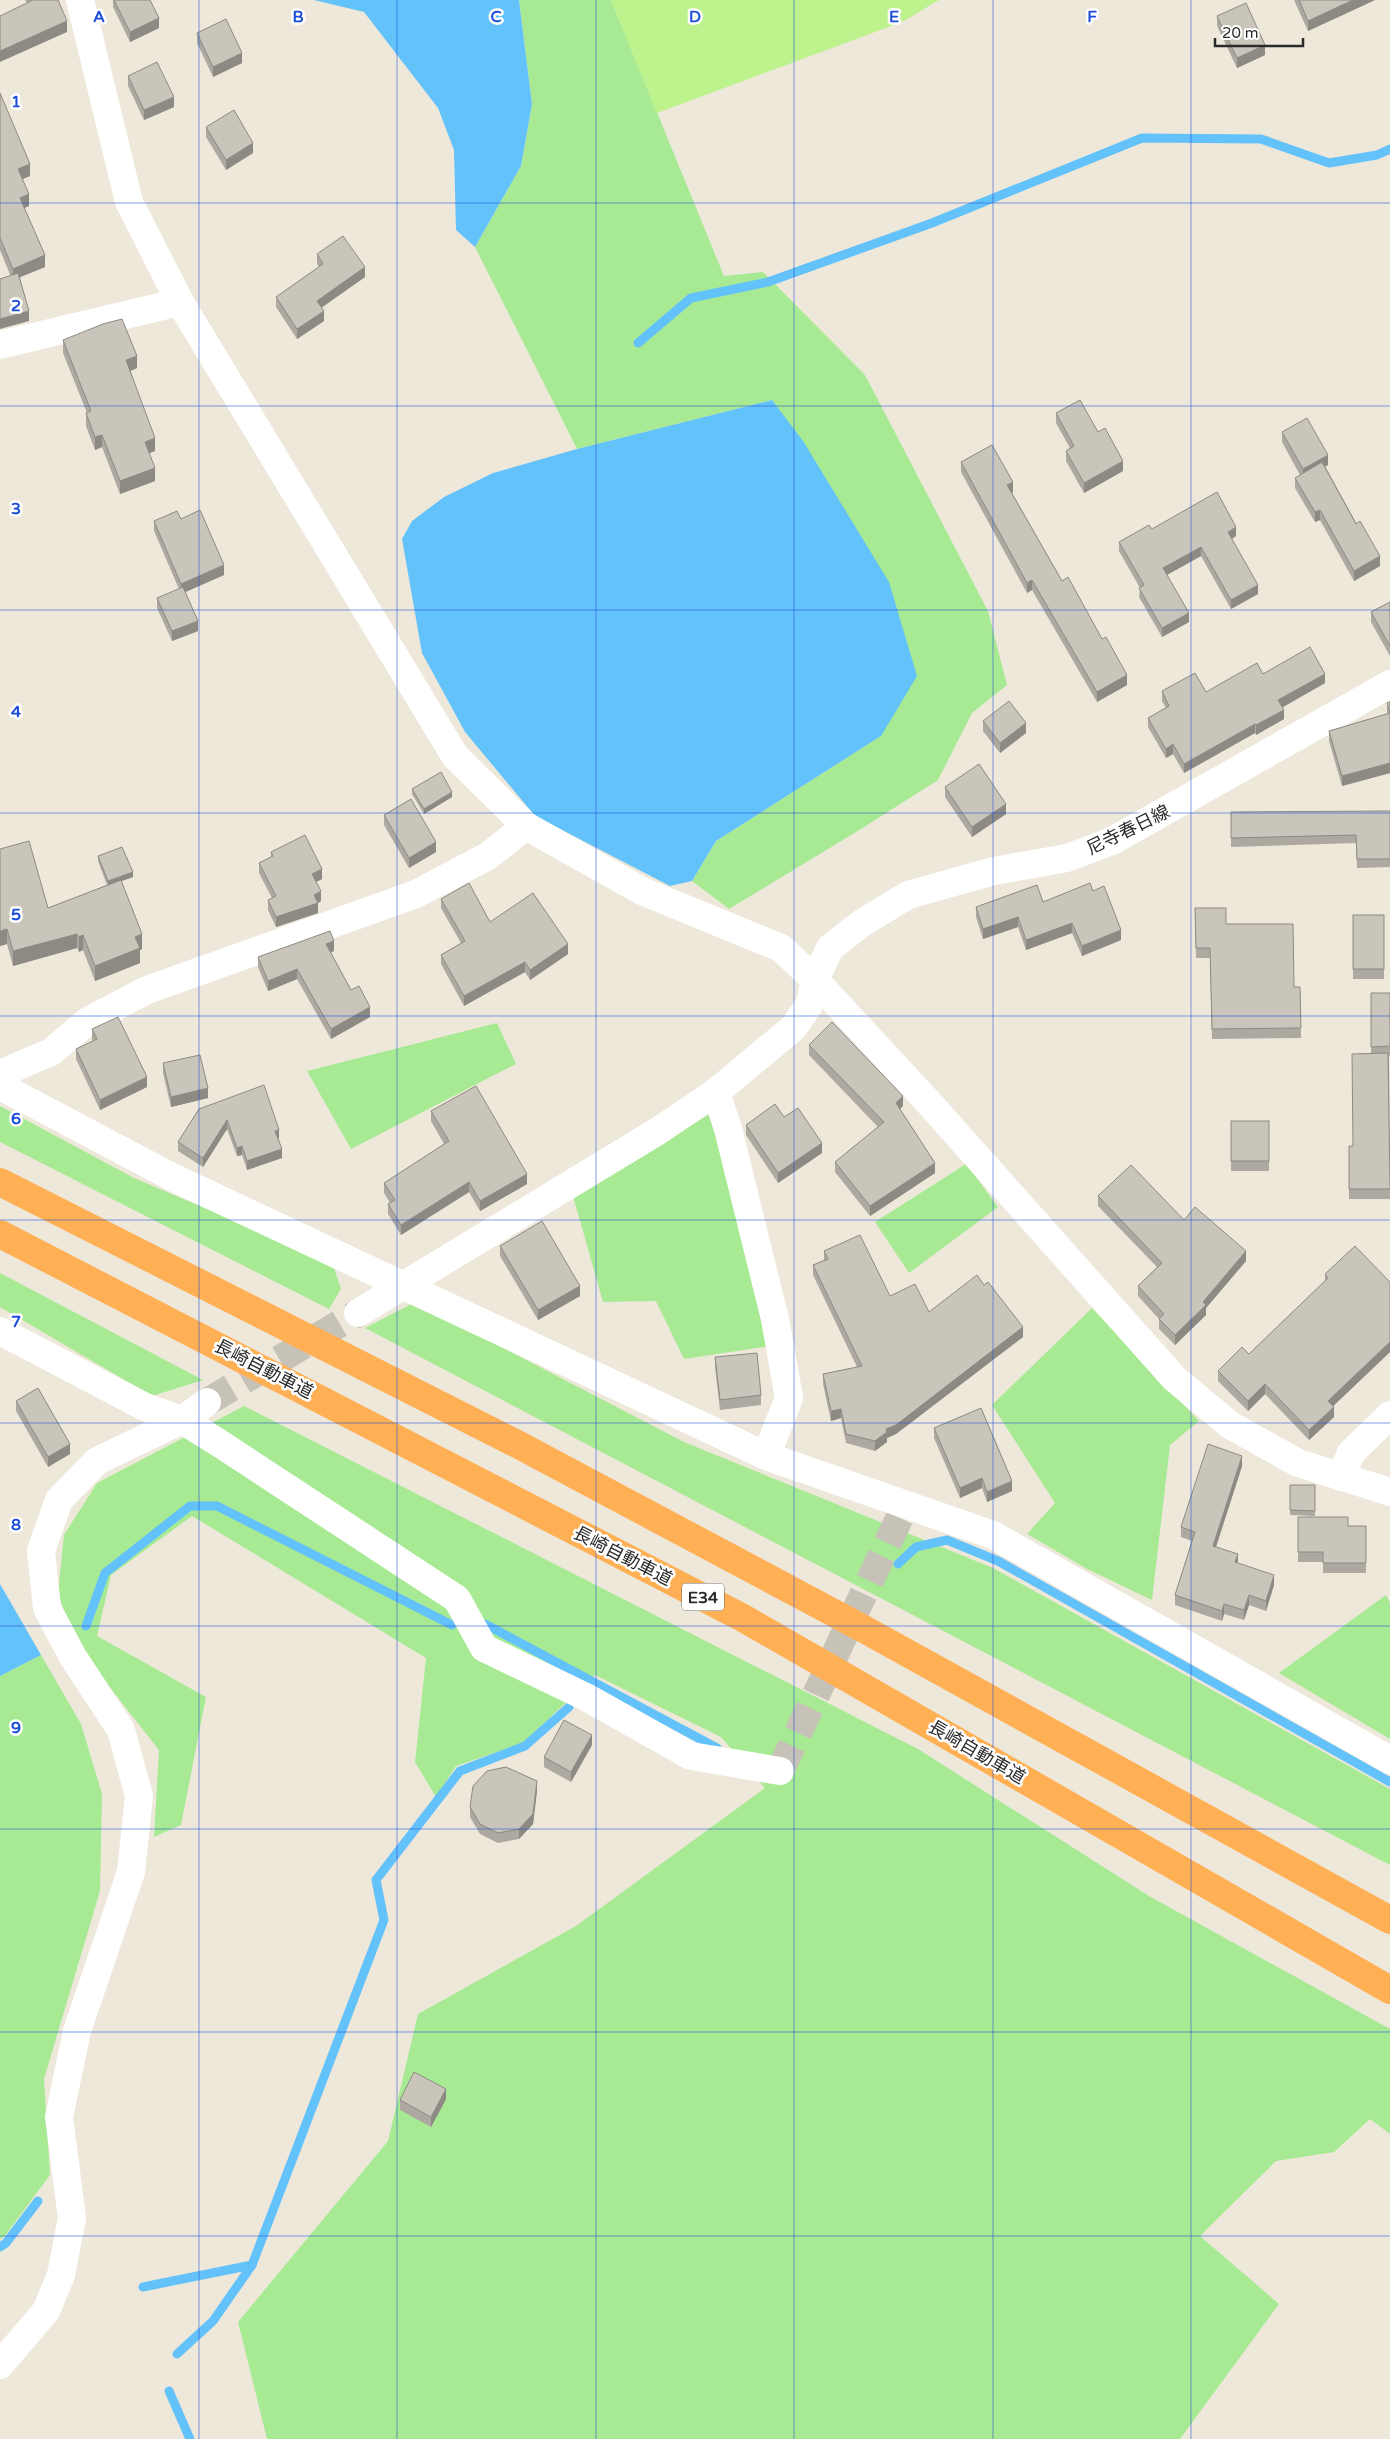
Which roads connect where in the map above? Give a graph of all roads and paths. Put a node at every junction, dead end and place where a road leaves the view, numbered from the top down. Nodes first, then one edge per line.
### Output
1 (80, 0) edge
2 (180, 302) junction
3 (0, 345) edge
4 (1390, 684) edge
5 (526, 826) junction
6 (815, 980) junction
7 (0, 1074) edge
8 (0, 1086) edge
9 (716, 1092) junction
10 (0, 1182) edge
11 (0, 1234) edge
12 (405, 1286) junction
13 (358, 1313) tunnel mouth
14 (0, 1331) edge
15 (207, 1402) tunnel mouth
16 (1390, 1414) edge
17 (182, 1420) junction
18 (766, 1456) junction
19 (1341, 1477) junction
20 (1390, 1492) edge
21 (1390, 1760) edge
22 (780, 1771) dead end
23 (1390, 1920) edge
24 (1390, 1990) edge
25 (0, 2365) edge

1 - 2 street
2 - 3 street
2 - 5 street
4 - 6 street, 尼寺春日線
5 - 6 street
5 - 7 street
6 - 9 street, 尼寺春日線
6 - 19 street
8 - 12 street
9 - 12 street, 尼寺春日線
9 - 18 street
10 - 23 highway, E34
11 - 24 highway, 長崎自動車道 / E34
12 - 13 street, 尼寺春日線
12 - 18 street
14 - 17 street
15 - 17 street
16 - 19 street
17 - 22 street
17 - 25 street
18 - 21 street
19 - 20 street

